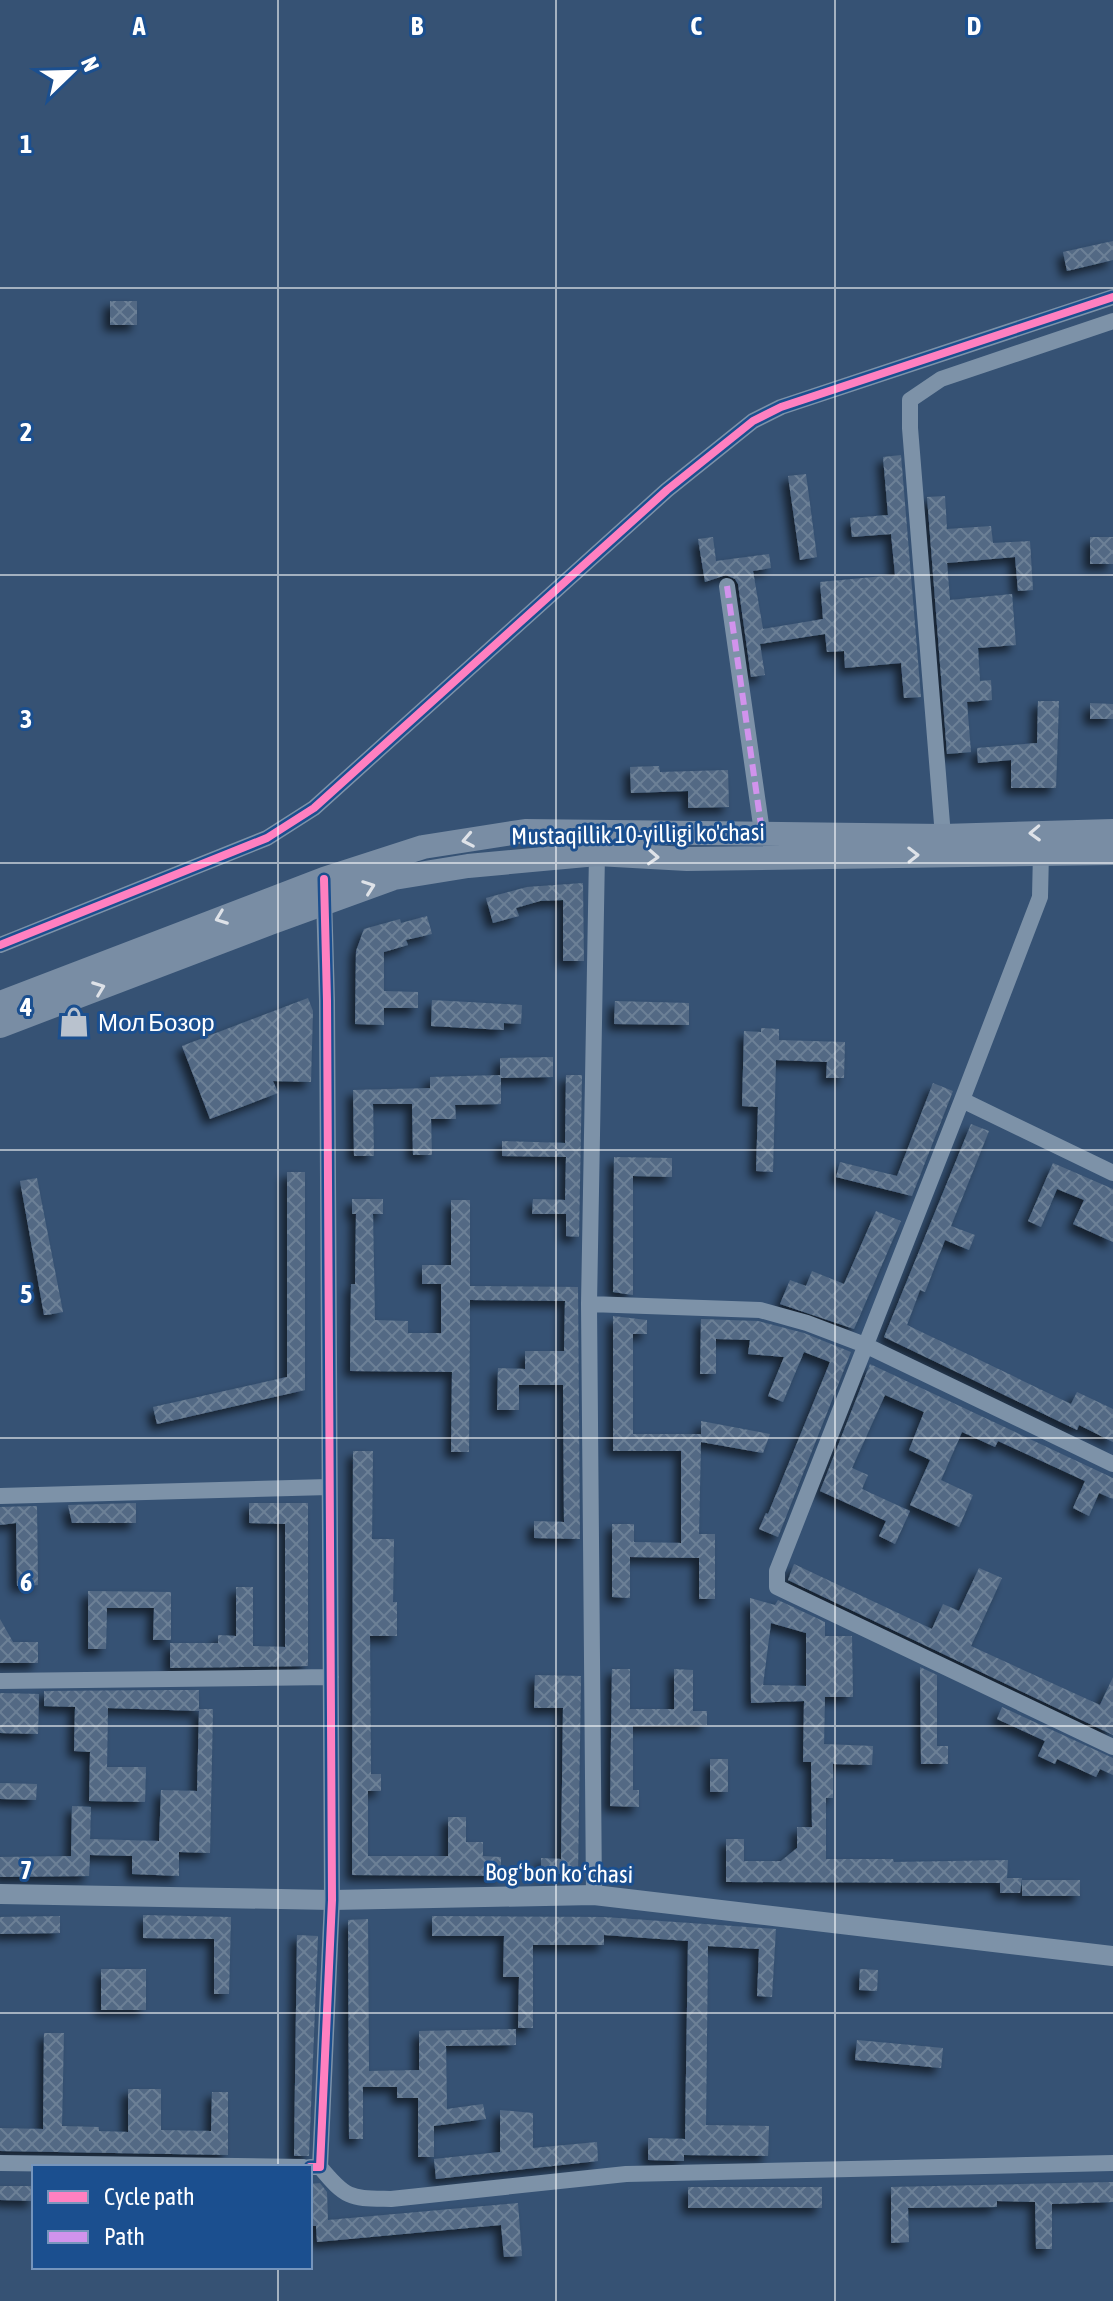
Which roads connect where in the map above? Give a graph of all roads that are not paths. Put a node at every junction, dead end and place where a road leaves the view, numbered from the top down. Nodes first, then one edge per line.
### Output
1 (1113, 297) edge
2 (1113, 321) edge
3 (727, 586) dead end
4 (1113, 831) edge
5 (762, 832) junction
6 (943, 836) junction
7 (1041, 852) junction
8 (1113, 853) edge
9 (597, 854) junction
10 (324, 879) junction
11 (324, 904) junction
12 (0, 945) edge
13 (0, 1003) edge
14 (0, 1026) edge
15 (962, 1100) junction
16 (1113, 1173) edge
17 (589, 1304) junction
18 (865, 1345) junction
19 (1113, 1464) edge
20 (329, 1487) junction
21 (0, 1496) edge
22 (331, 1677) junction
23 (0, 1681) edge
24 (1113, 1747) edge
25 (0, 1894) edge
26 (594, 1895) junction
27 (332, 1900) junction
28 (1113, 1956) edge
29 (0, 2163) edge
30 (1113, 2163) edge
31 (156, 2165) edge
32 (311, 2165) edge
33 (312, 2168) edge

1 - 12 street
2 - 6 street
3 - 5 street
4 -> 6 main road, Mustaqillik 10-yilligi ko'chasi
5 - 6 main road, Mustaqillik 10-yilligi ko'chasi
5 -> 10 main road, Mustaqillik 10-yilligi ko'chasi
7 - 8 main road, Mustaqillik 10-yilligi ko'chasi
9 -> 7 main road, Mustaqillik 10-yilligi ko'chasi
7 - 15 street
11 -> 9 main road, Mustaqillik 10-yilligi ko'chasi
9 - 17 street
10 - 11 street
10 -> 13 main road, Mustaqillik 10-yilligi ko'chasi
14 -> 11 main road, Mustaqillik 10-yilligi ko'chasi
11 - 20 street
15 - 16 street
15 - 18 street
17 - 18 street
17 - 26 street
18 - 19 street
18 - 24 street
20 - 21 street
20 - 22 street
22 - 23 street
22 - 27 street
25 - 27 street, Bogʻbon koʻchasi
26 - 27 street, Bogʻbon koʻchasi
26 - 28 street, Bogʻbon koʻchasi
27 - 32 street
29 - 31 street
30 - 33 street

